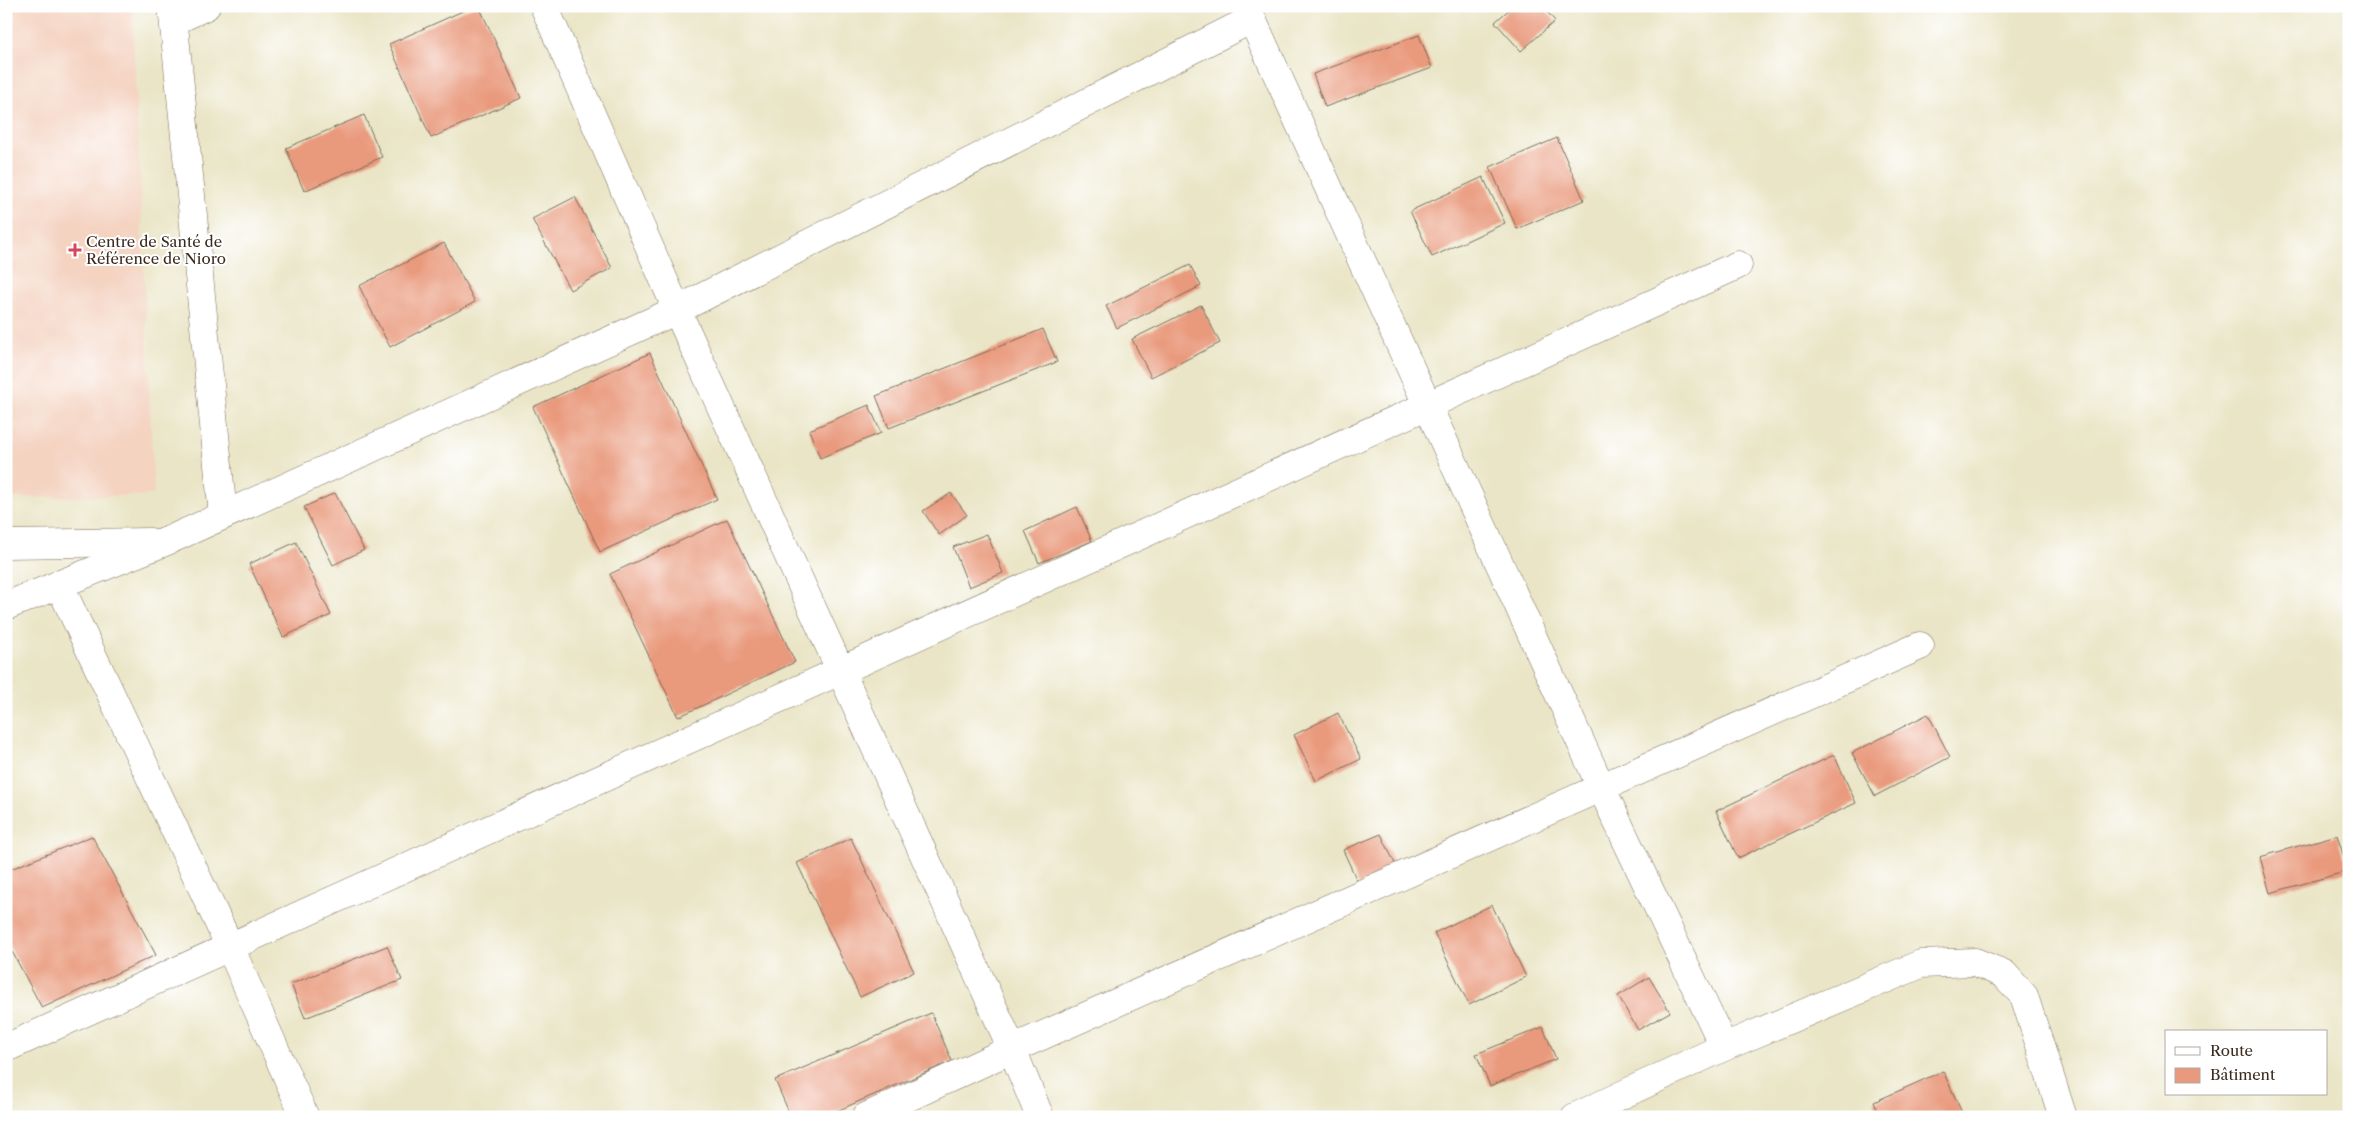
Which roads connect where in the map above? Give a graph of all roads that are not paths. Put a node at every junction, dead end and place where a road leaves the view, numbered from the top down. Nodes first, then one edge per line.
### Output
1 (206, 6) edge
2 (544, 6) edge
3 (1249, 13) edge
4 (173, 14) edge
5 (1738, 265) dead end
6 (677, 310) junction
7 (1427, 405) junction
8 (223, 515) junction
9 (167, 541) junction
10 (6, 544) edge
11 (59, 584) junction
12 (6, 606) edge
13 (1920, 646) dead end
14 (842, 671) junction
15 (1601, 787) junction
16 (230, 947) junction
17 (1724, 1047) junction
18 (6, 1048) edge
19 (1012, 1049) junction
20 (305, 1117) edge
21 (866, 1117) edge
22 (1040, 1117) edge
23 (1574, 1117) edge
24 (2063, 1117) edge

1 - 4 street
2 - 6 street
3 - 6 street
3 - 7 street
4 - 8 street
5 - 7 street
6 - 8 street
6 - 14 street
7 - 14 street
7 - 15 street
8 - 9 street
9 - 10 street
9 - 11 street
11 - 12 street
11 - 16 street
13 - 15 street
14 - 16 street
14 - 19 street
15 - 17 street
15 - 19 street
16 - 18 street
16 - 20 street
17 - 23 street
17 - 24 street
19 - 21 street
19 - 22 street

